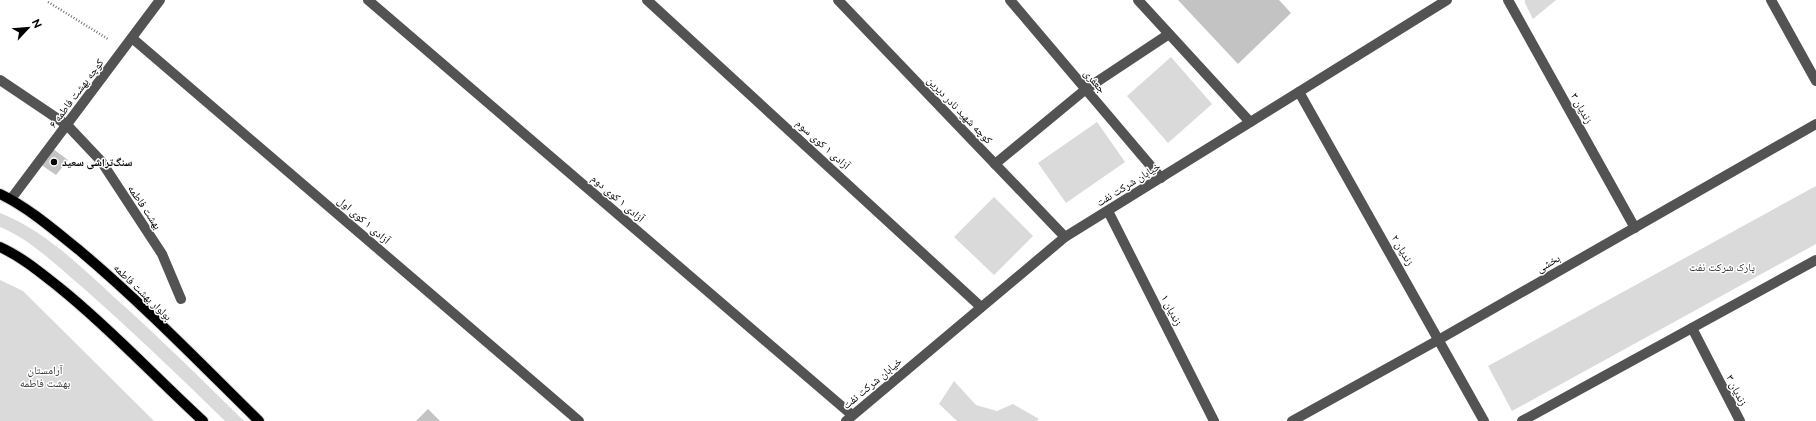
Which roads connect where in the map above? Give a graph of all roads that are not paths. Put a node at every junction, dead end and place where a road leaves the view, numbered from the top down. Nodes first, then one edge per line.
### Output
1 (160, 0) edge
2 (368, 0) edge
3 (647, 0) edge
4 (838, 0) edge
5 (1010, 0) edge
6 (1138, 0) edge
7 (1447, 0) edge
8 (1508, 0) edge
9 (1772, 0) edge
10 (1169, 34) junction
11 (132, 38) junction
12 (0, 80) edge
13 (1816, 81) edge
14 (1086, 89) junction
15 (1299, 92) junction
16 (1250, 122) junction
17 (1816, 124) edge
18 (67, 125) junction
19 (995, 164) junction
20 (1161, 178) junction
21 (0, 194) edge
22 (11, 199) junction
23 (1108, 211) junction
24 (1635, 228) junction
25 (1065, 237) junction
26 (0, 247) edge
27 (1816, 260) edge
28 (181, 299) dead end
29 (981, 307) junction
30 (1692, 328) junction
31 (1440, 339) junction
32 (849, 418) edge
33 (203, 421) edge
34 (259, 421) edge
35 (579, 421) edge
36 (1214, 421) edge
37 (1292, 421) edge
38 (1484, 421) edge
39 (1522, 421) edge
40 (1740, 421) edge

1 - 11 street, کوچه بهشت فاطمه ۶
2 - 32 street, آزادی ۱ کوی دوم
3 - 29 street, آزادی ۱ کوی سوم
4 - 19 street, کوچه شهید نادر دیرین
5 - 14 street, جعفری
6 - 10 street
7 - 15 street, خیابان شرکت نفت
8 - 24 street, زندیان ۳
9 - 13 street
10 - 14 street
10 - 16 street
11 - 18 street, کوچه بهشت فاطمه ۶
11 - 35 street, آزادی ۱ کوی اول
12 - 18 street, بهشت فاطمه
14 - 19 street
14 - 20 street, جعفری
15 - 16 street, خیابان شرکت نفت
15 - 31 street, زندیان ۲
16 - 20 street, خیابان شرکت نفت
17 - 24 street, بخشی
18 - 22 street, کوچه بهشت فاطمه ۶
18 - 28 street, بهشت فاطمه
19 - 25 street, کوچه شهید نادر دیرین
20 - 23 street, خیابان شرکت نفت
21 - 22 main road, بولوار بهشت فاطمه
22 - 34 main road, بولوار بهشت فاطمه
23 - 25 street, خیابان شرکت نفت
23 - 36 street, زندیان ۱
24 - 31 street, بخشی
25 - 29 street, خیابان شرکت نفت
26 - 33 main road
27 - 30 street
29 - 32 street, خیابان شرکت نفت
30 - 39 street
30 - 40 street, زندیان ۳
31 - 37 street, بخشی
31 - 38 street, زندیان ۲

